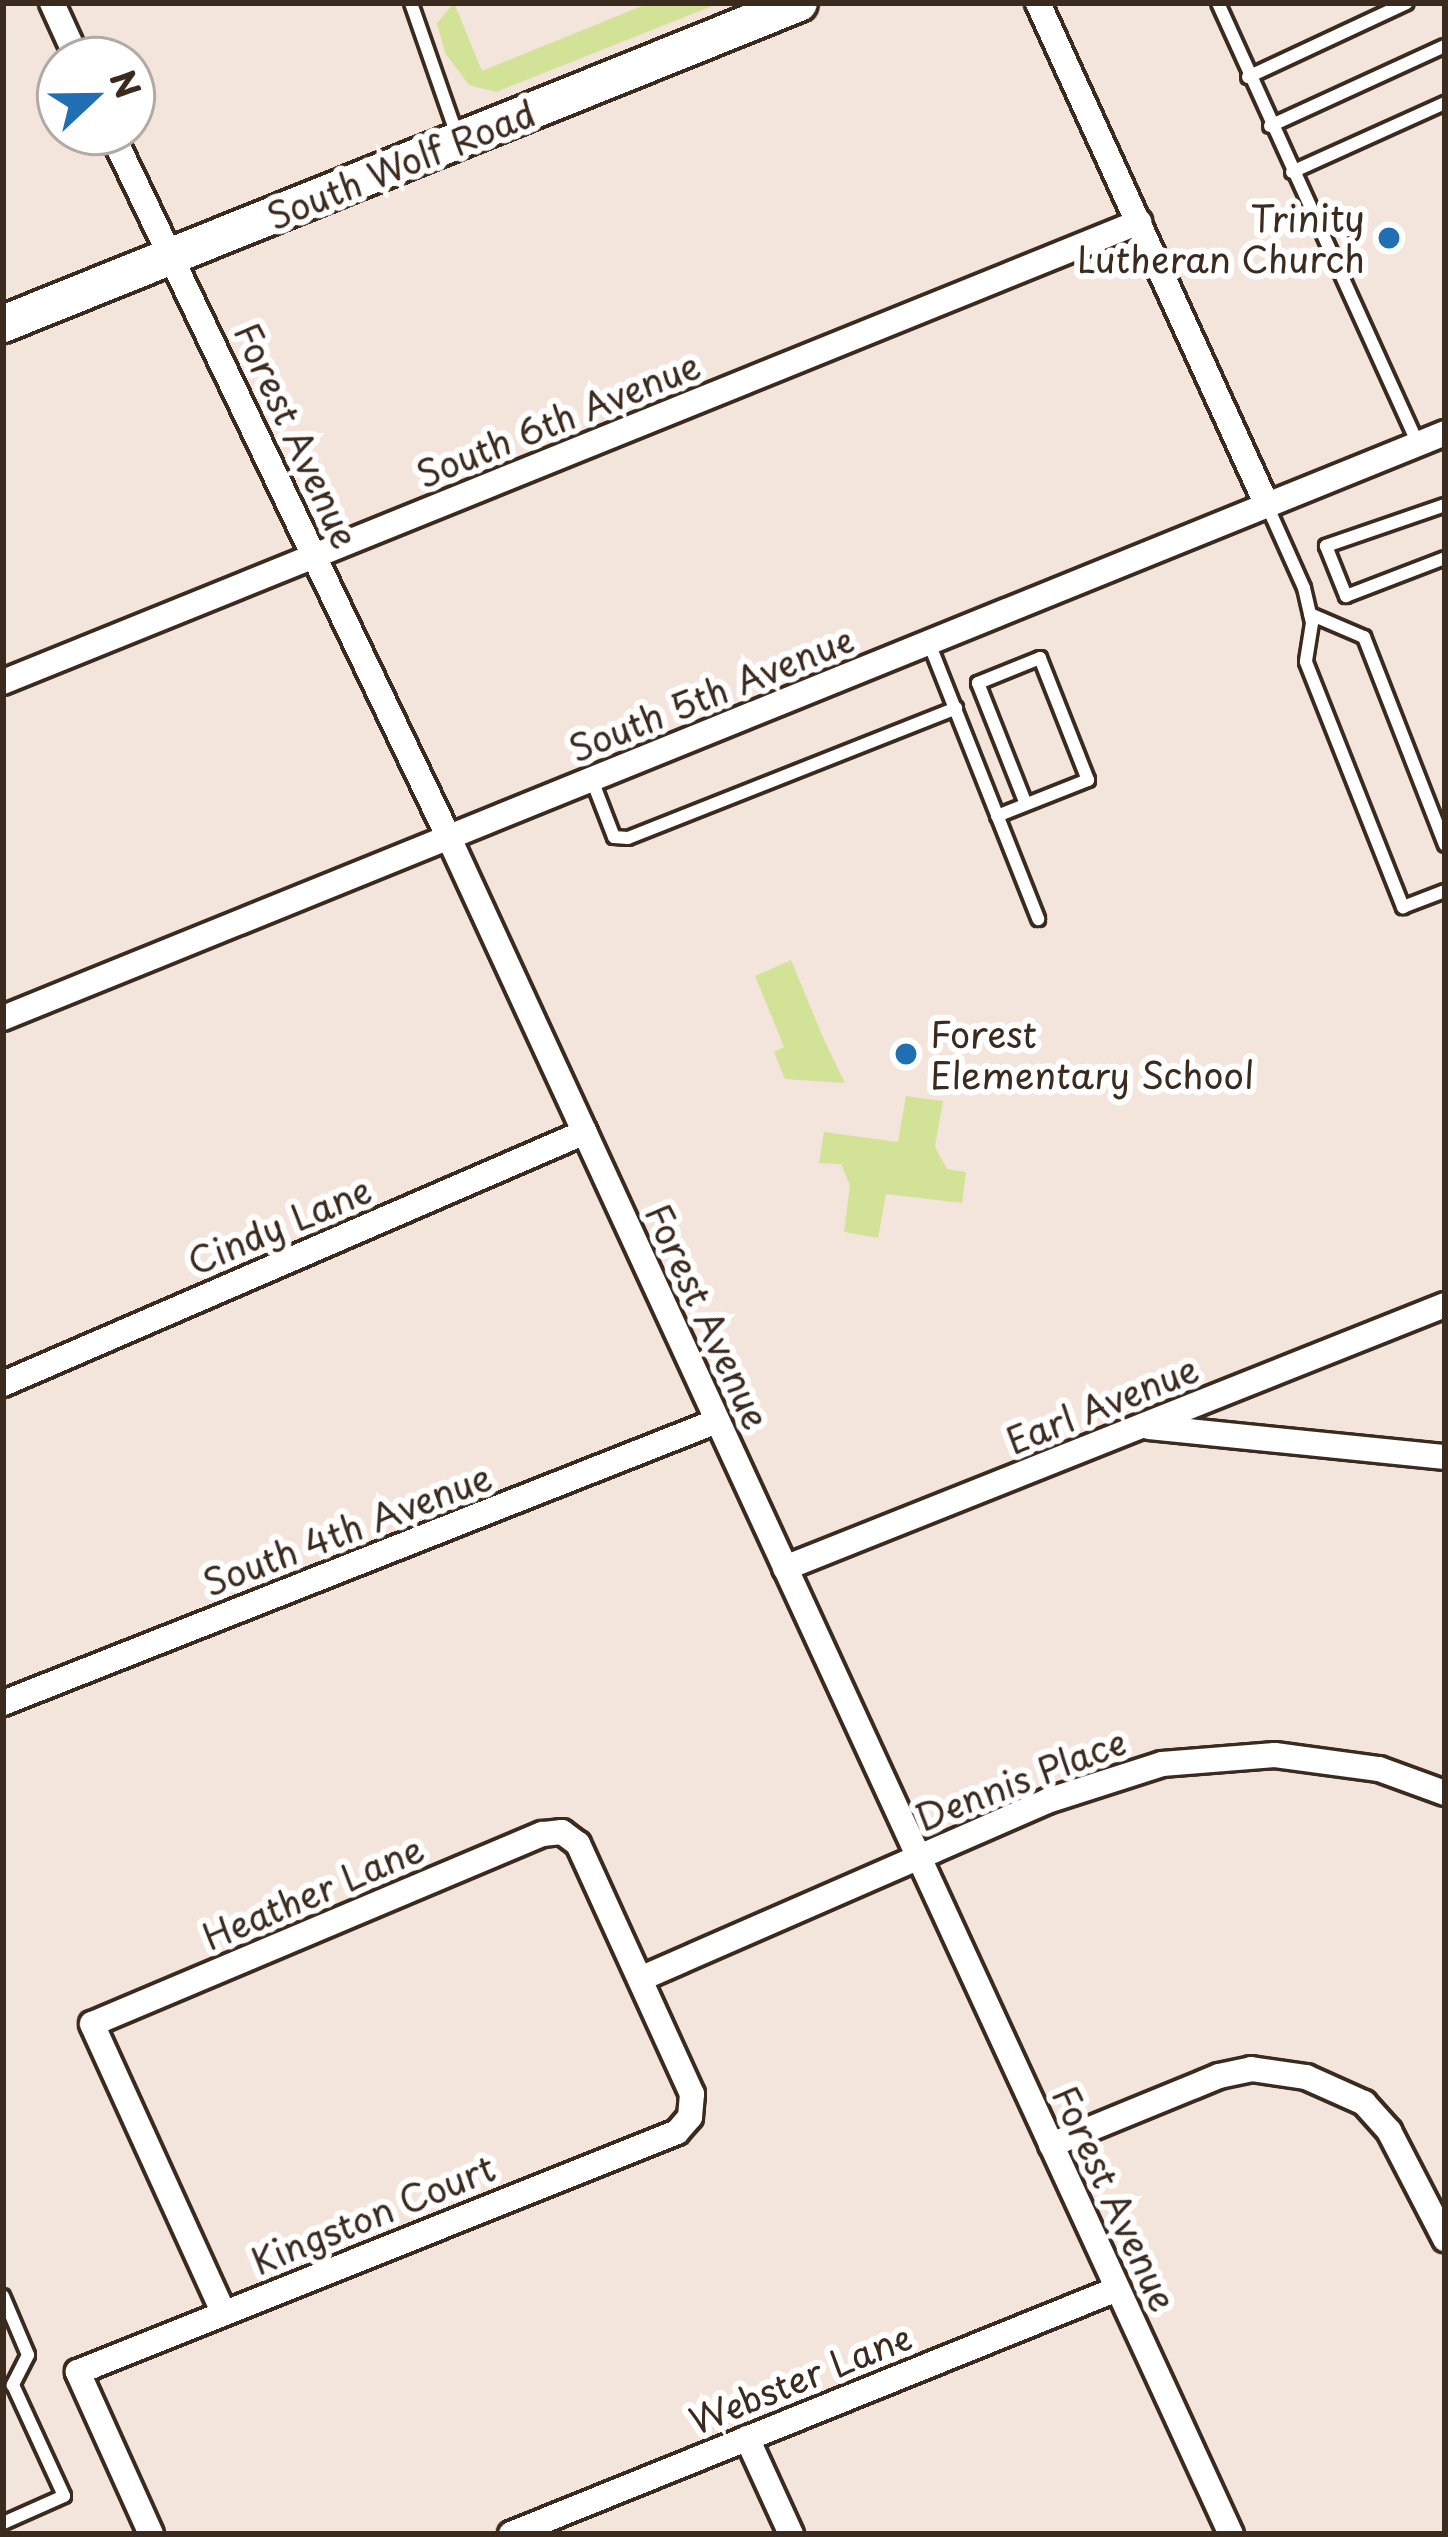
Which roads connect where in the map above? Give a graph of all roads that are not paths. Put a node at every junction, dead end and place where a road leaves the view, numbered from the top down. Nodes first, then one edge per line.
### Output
1 (52, 3) edge
2 (412, 3) edge
3 (799, 3) edge
4 (1038, 3) edge
5 (1218, 3) edge
6 (1407, 3) edge
7 (67, 36) edge
8 (1445, 46) edge
9 (1248, 77) junction
10 (1445, 103) edge
11 (1270, 126) junction
12 (459, 140) junction
13 (123, 156) edge
14 (1292, 172) junction
15 (1139, 222) junction
16 (170, 257) junction
17 (3, 324) edge
18 (1445, 433) edge
19 (1418, 443) junction
20 (1266, 503) junction
21 (1445, 505) edge
22 (314, 557) junction
23 (1445, 558) edge
24 (1310, 614) junction
25 (929, 643) junction
26 (3, 682) edge
27 (956, 708) junction
28 (592, 780) junction
29 (1026, 804) junction
30 (997, 816) junction
31 (449, 838) junction
32 (1445, 845) edge
33 (1445, 891) edge
34 (1038, 919) dead end
35 (3, 1018) edge
36 (584, 1132) junction
37 (1445, 1305) edge
38 (3, 1384) edge
39 (717, 1421) junction
40 (1145, 1426) junction
41 (1445, 1457) edge
42 (785, 1568) junction
43 (3, 1703) edge
44 (1445, 1793) edge
45 (918, 1856) junction
46 (640, 1979) junction
47 (690, 2117) joint
48 (1051, 2145) junction
49 (1445, 2239) edge
50 (1117, 2289) junction
51 (3, 2296) edge
52 (223, 2312) junction
53 (8, 2387) edge
54 (747, 2438) junction
55 (3, 2523) edge
56 (151, 2534) edge
57 (511, 2534) edge
58 (791, 2534) edge
59 (1231, 2534) edge

1 - 7 street
2 - 12 lane
3 - 12 main road, South Wolf Road
4 - 15 street
5 - 9 lane
6 - 9 lane
8 - 11 lane
9 - 11 lane
10 - 14 lane
11 - 14 lane
12 - 16 main road, South Wolf Road
13 - 16 street, Forest Avenue
14 - 19 lane
15 - 20 street
15 - 22 street, South 6th Avenue
16 - 17 main road, South Wolf Road
16 - 22 street, Forest Avenue
18 - 19 street, South 5th Avenue
19 - 20 street, South 5th Avenue
20 - 24 lane
20 - 25 street, South 5th Avenue
21 - 23 lane
22 - 26 street, South 6th Avenue
22 - 31 street, Forest Avenue
24 - 32 lane
24 - 33 lane
25 - 27 lane
25 - 28 street, South 5th Avenue
27 - 28 lane
27 - 30 lane
28 - 31 street, South 5th Avenue
29 - 29 lane
29 - 30 lane
30 - 34 lane
31 - 35 street, South 5th Avenue
31 - 36 street, Forest Avenue
36 - 38 street, Cindy Lane
36 - 39 street, Forest Avenue
37 - 40 street, Earl Avenue
39 - 42 street, Forest Avenue
39 - 43 street, South 4th Avenue
40 - 41 street
40 - 42 street, Earl Avenue
42 - 45 street, Forest Avenue
44 - 45 street, Dennis Place
45 - 46 street, Dennis Place
45 - 48 street, Forest Avenue
46 - 47 street, Heather Lane
46 - 52 street, Heather Lane
47 - 52 street, Kingston Court
48 - 49 street
48 - 50 street, Forest Avenue
50 - 54 street, Webster Lane
50 - 59 street, Forest Avenue
51 - 53 lane
52 - 56 street, Kingston Court
53 - 55 lane
54 - 57 street, Webster Lane
54 - 58 street

